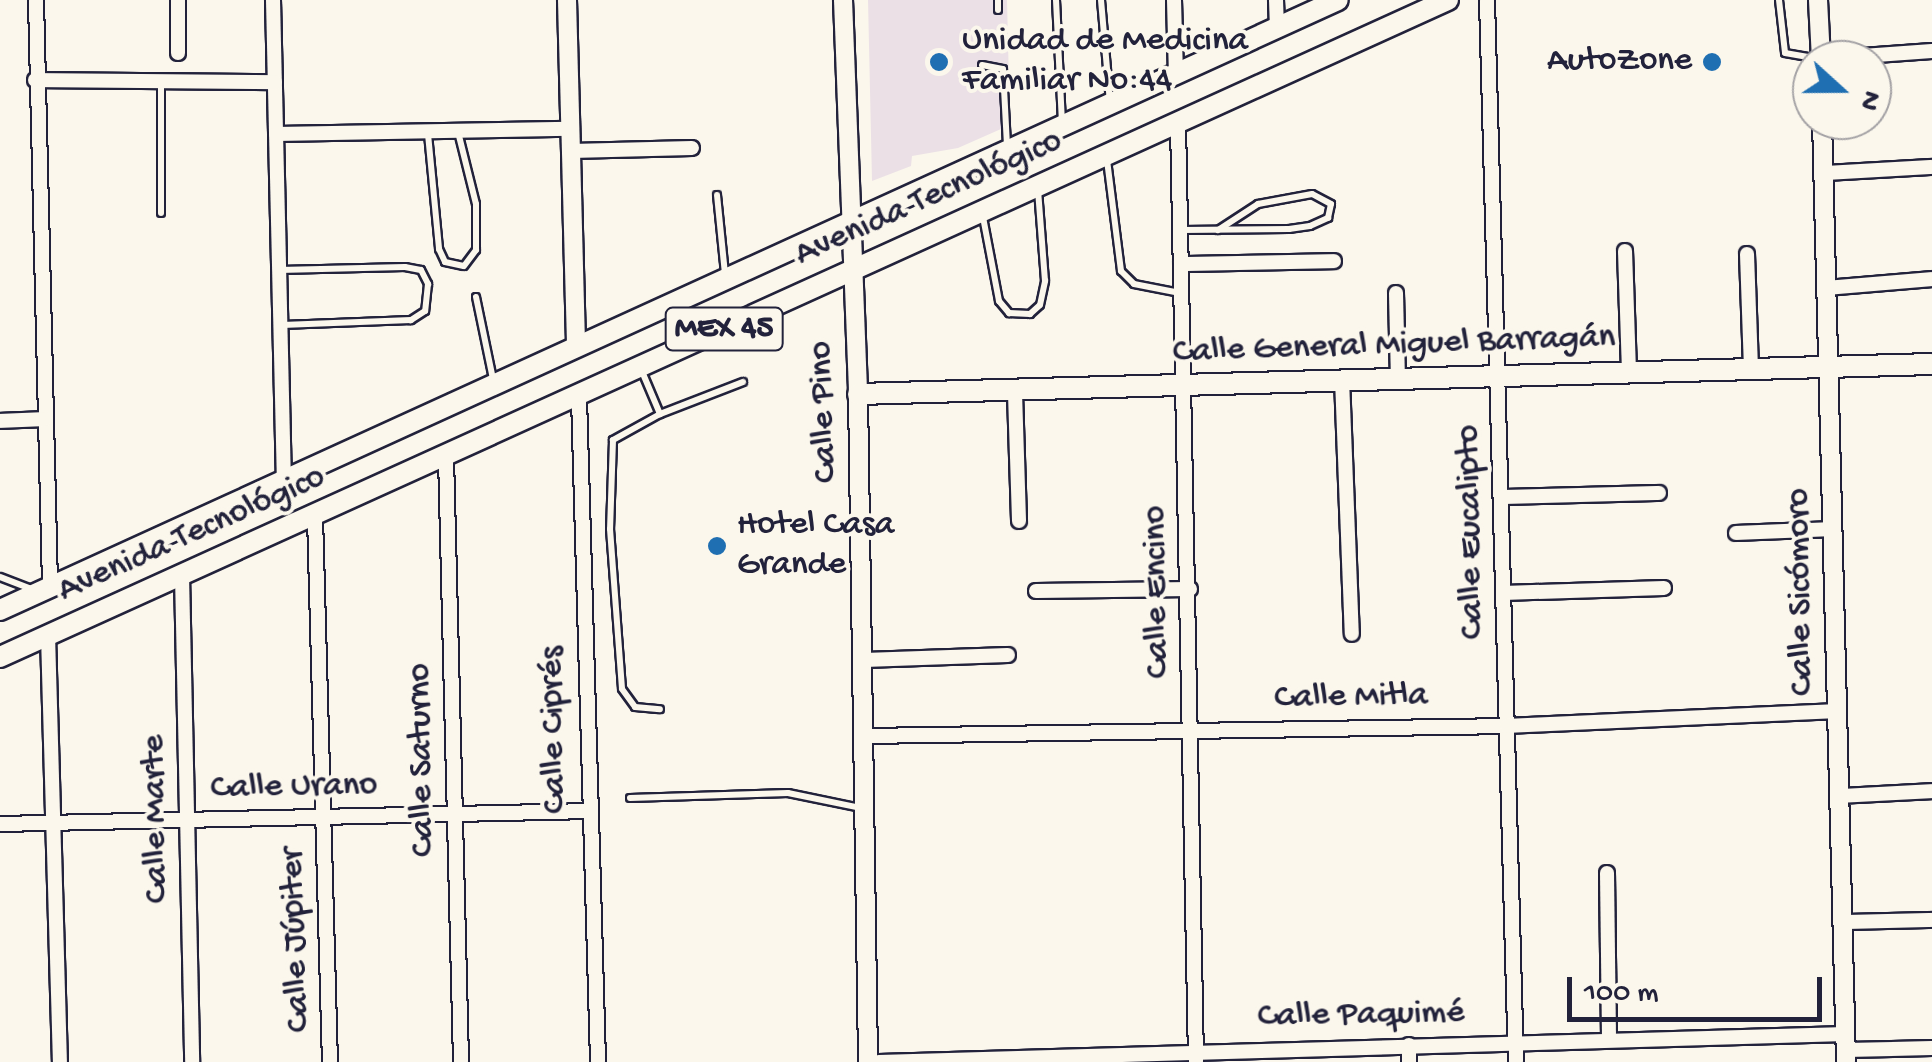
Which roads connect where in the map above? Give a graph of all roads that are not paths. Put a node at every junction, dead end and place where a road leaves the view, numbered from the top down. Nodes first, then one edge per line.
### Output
1 (36, 0) edge
2 (178, 0) edge
3 (272, 0) edge
4 (567, 0) edge
5 (844, 0) edge
6 (998, 0) edge
7 (1056, 0) edge
8 (1101, 0) edge
9 (1174, 0) edge
10 (1276, 0) edge
11 (1338, 0) edge
12 (1448, 0) edge
13 (1488, 0) edge
14 (1779, 0) edge
15 (1818, 0) edge
16 (998, 10) dead end
17 (1277, 28) junction
18 (1820, 40) edge
19 (1932, 51) edge
20 (178, 54) dead end
21 (1792, 54) edge
22 (1892, 54) edge
23 (982, 64) dead end
24 (1176, 74) junction
25 (35, 80) junction
26 (160, 81) junction
27 (274, 82) junction
28 (1110, 103) junction
29 (1178, 122) junction
30 (1062, 126) junction
31 (570, 129) junction
32 (458, 131) junction
33 (428, 132) junction
34 (276, 134) junction
35 (1823, 140) edge
36 (692, 148) dead end
37 (571, 151) junction
38 (1008, 151) junction
39 (1106, 154) junction
40 (1932, 167) edge
41 (1824, 173) junction
42 (1038, 185) junction
43 (718, 195) dead end
44 (980, 211) junction
45 (162, 213) dead end
46 (850, 223) junction
47 (1180, 230) junction
48 (1218, 230) junction
49 (1625, 250) dead end
50 (1747, 254) dead end
51 (1334, 261) dead end
52 (1181, 264) junction
53 (851, 269) junction
54 (279, 270) junction
55 (726, 279) junction
56 (1932, 279) edge
57 (1826, 288) junction
58 (1182, 293) junction
59 (1396, 293) dead end
60 (476, 297) dead end
61 (280, 325) junction
62 (576, 348) junction
63 (1932, 364) edge
64 (1829, 366) junction
65 (641, 368) junction
66 (1752, 368) junction
67 (1629, 371) junction
68 (1498, 374) junction
69 (1398, 378) junction
70 (1342, 379) junction
71 (743, 382) dead end
72 (1183, 384) junction
73 (494, 385) junction
74 (1015, 393) junction
75 (858, 394) junction
76 (578, 397) junction
77 (660, 414) junction
78 (46, 419) junction
79 (0, 421) edge
80 (446, 456) junction
81 (284, 481) junction
82 (1660, 492) dead end
83 (1501, 496) junction
84 (315, 516) junction
85 (1019, 521) dead end
86 (1833, 529) junction
87 (1736, 534) dead end
88 (182, 575) junction
89 (0, 577) edge
90 (1190, 588) junction
91 (1664, 588) dead end
92 (44, 590) junction
93 (1036, 591) dead end
94 (1503, 593) junction
95 (0, 610) edge
96 (1352, 634) dead end
97 (48, 635) junction
98 (1008, 655) dead end
99 (0, 657) edge
100 (864, 660) junction
101 (660, 708) dead end
102 (1837, 711) junction
103 (1507, 726) junction
104 (1189, 731) junction
105 (866, 736) junction
106 (1932, 791) edge
107 (1840, 796) junction
108 (630, 798) dead end
109 (867, 808) junction
110 (589, 811) junction
111 (455, 814) junction
112 (324, 818) junction
113 (188, 820) junction
114 (52, 821) junction
115 (0, 824) edge
116 (1607, 874) dead end
117 (1932, 920) edge
118 (1843, 922) junction
119 (1610, 1040) junction
120 (1516, 1043) junction
121 (1408, 1045) junction
122 (1932, 1048) edge
123 (1846, 1049) edge
124 (1280, 1055) edge
125 (1196, 1056) edge
126 (60, 1062) edge
127 (192, 1062) edge
128 (330, 1062) edge
129 (461, 1062) edge
130 (598, 1062) edge
131 (868, 1062) edge
132 (880, 1062) edge
133 (1409, 1062) edge
134 (1516, 1062) edge

1 - 25 street
2 - 20 street
3 - 27 street
4 - 31 street
5 - 46 street, Calle Pino
6 - 16 lane
7 - 30 lane
8 - 28 lane
9 - 24 street
10 - 17 street
11 - 17 main road, Avenida Tecnológico / MEX 45
12 - 29 main road, Avenida Tecnológico / MEX 45
13 - 68 street, Calle Eucalipto
14 - 21 lane
15 - 18 street
17 - 24 main road, Avenida Tecnológico / MEX 45
19 - 22 street
23 - 38 lane
24 - 28 main road, Avenida Tecnológico / MEX 45
25 - 26 street
25 - 78 street
26 - 27 street
26 - 45 lane
27 - 34 street
28 - 30 main road, Avenida Tecnológico / MEX 45
29 - 39 main road, Avenida Tecnológico / MEX 45
29 - 47 street, Calle Encino
30 - 38 main road, Avenida Tecnológico / MEX 45
31 - 32 street
31 - 37 street
32 - 33 street
32 - 33 lane
33 - 34 street
34 - 54 street
35 - 41 street, Calle Sicómoro
36 - 37 street
37 - 62 street
38 - 46 main road, Avenida Tecnológico / MEX 45
39 - 42 main road, Avenida Tecnológico / MEX 45
39 - 58 lane
40 - 41 street
41 - 57 street, Calle Sicómoro
42 - 44 main road, Avenida Tecnológico / MEX 45
42 - 44 lane
43 - 55 lane
44 - 53 main road, Avenida Tecnológico / MEX 45
46 - 53 street, Calle Pino
46 - 55 main road, Avenida Tecnológico / MEX 45
47 - 48 lane
47 - 52 street, Calle Encino
48 - 48 lane
49 - 67 street
50 - 66 street
51 - 52 street
52 - 58 street, Calle Encino
53 - 65 main road, Avenida Tecnológico / MEX 45
53 - 75 street, Calle Pino
54 - 61 street
54 - 61 lane
55 - 62 main road, Avenida Tecnológico / MEX 45
56 - 57 street
57 - 64 street, Calle Sicómoro
58 - 72 street, Calle Encino
59 - 69 street
60 - 73 lane
61 - 81 street
62 - 73 main road, Avenida Tecnológico / MEX 45
63 - 64 main road, Calle General Miguel Barragán
64 - 66 main road, Calle General Miguel Barragán
64 - 86 street, Calle Sicómoro
65 - 76 main road, Avenida Tecnológico / MEX 45
65 - 77 lane
66 - 67 main road, Calle General Miguel Barragán
67 - 68 main road, Calle General Miguel Barragán
68 - 69 main road, Calle General Miguel Barragán
68 - 83 street, Calle Eucalipto
69 - 70 main road, Calle General Miguel Barragán
70 - 72 main road, Calle General Miguel Barragán
70 - 96 street
71 - 77 lane
72 - 74 main road, Calle General Miguel Barragán
72 - 90 street, Calle Encino
73 - 81 main road, Avenida Tecnológico / MEX 45
74 - 75 main road, Calle General Miguel Barragán
74 - 85 street
75 - 100 street, Calle Pino
76 - 80 main road, Avenida Tecnológico / MEX 45
76 - 110 street, Calle Ciprés
77 - 101 lane
78 - 79 street
78 - 92 street
80 - 84 main road, Avenida Tecnológico / MEX 45
80 - 111 street, Calle Saturno
81 - 92 main road, Avenida Tecnológico / MEX 45
82 - 83 street
83 - 94 street, Calle Eucalipto
84 - 88 main road, Avenida Tecnológico / MEX 45
84 - 112 street, Calle Júpiter
86 - 87 street
86 - 102 street, Calle Sicómoro
88 - 97 main road, Avenida Tecnológico / MEX 45
88 - 113 street, Calle Marte
89 - 92 lane
90 - 93 street
90 - 104 street, Calle Encino
91 - 94 street
92 - 95 main road, Avenida Tecnológico / MEX 45
94 - 103 street, Calle Eucalipto
97 - 99 main road, Avenida Tecnológico / MEX 45
97 - 114 street
98 - 100 street
100 - 105 street, Calle Pino
102 - 103 street, Calle Mitla
102 - 107 street, Calle Sicómoro
103 - 104 street, Calle Mitla
103 - 120 street, Calle Eucalipto
104 - 105 street, Calle Mitla
104 - 125 street, Calle Encino
105 - 109 street, Calle Pino
106 - 107 street
107 - 118 street, Calle Sicómoro
108 - 109 lane
109 - 131 street, Calle Pino
110 - 111 street, Calle Urano
110 - 130 street, Calle Ciprés
111 - 112 street, Calle Urano
111 - 129 street, Calle Saturno
112 - 113 street, Calle Urano
112 - 128 street, Calle Júpiter
113 - 114 street, Calle Urano
113 - 127 street, Calle Marte
114 - 115 street, Calle Urano
114 - 126 street
116 - 119 street
117 - 118 street
118 - 123 street, Calle Sicómoro
119 - 120 street, Calle Paquimé
119 - 123 street, Calle Paquimé
120 - 121 street, Calle Paquimé
120 - 134 street, Calle Eucalipto
121 - 124 street, Calle Paquimé
121 - 133 street
122 - 123 street, Calle Paquimé
124 - 125 street, Calle Paquimé
125 - 132 street, Calle Paquimé

